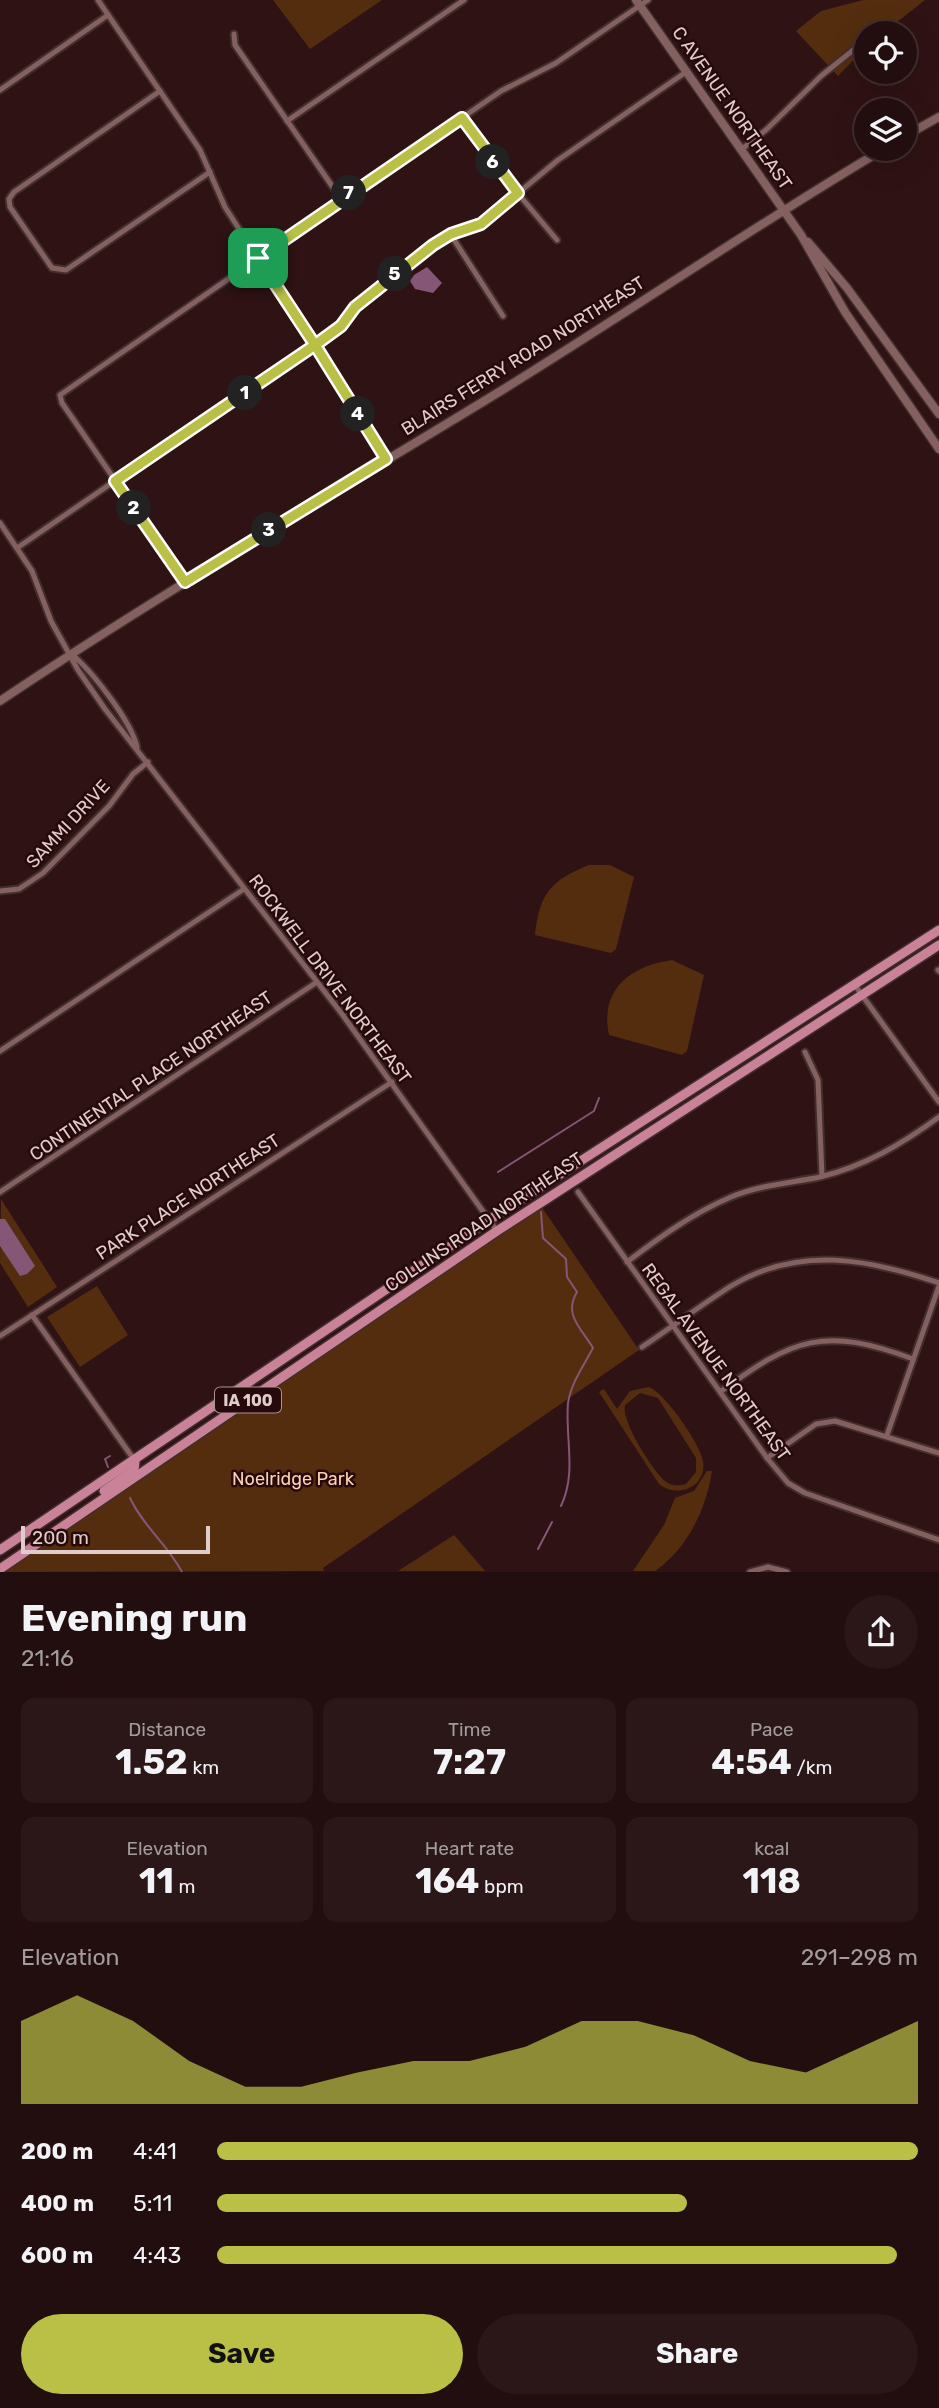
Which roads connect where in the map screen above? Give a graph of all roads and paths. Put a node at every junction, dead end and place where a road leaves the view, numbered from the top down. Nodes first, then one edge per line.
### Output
1 (98, 0) edge
2 (464, 0) edge
3 (642, 2) edge
4 (108, 15) junction
5 (234, 34) dead end
6 (854, 49) edge
7 (686, 72) junction
8 (0, 90) edge
9 (160, 91) junction
10 (939, 117) edge
11 (462, 118) junction
12 (287, 121) junction
13 (917, 129) edge
14 (741, 149) junction
15 (864, 161) edge
16 (210, 172) junction
17 (518, 193) junction
18 (341, 199) junction
19 (784, 210) junction
20 (451, 234) junction
21 (801, 235) junction
22 (557, 240) dead end
23 (258, 258) junction
24 (503, 316) dead end
25 (315, 345) junction
26 (939, 414) edge
27 (939, 449) edge
28 (386, 459) junction
29 (115, 481) junction
30 (0, 523) edge
31 (17, 548) junction
32 (185, 582) junction
33 (71, 653) junction
34 (0, 701) edge
35 (148, 762) junction
36 (244, 889) junction
37 (0, 891) edge
38 (939, 930) edge
39 (939, 945) edge
40 (317, 982) junction
41 (854, 984) junction
42 (862, 994) junction
43 (0, 1051) edge
44 (805, 1052) dead end
45 (392, 1082) junction
46 (939, 1102) edge
47 (939, 1117) edge
48 (822, 1176) junction
49 (0, 1192) edge
50 (578, 1192) dead end
51 (489, 1220) junction
52 (497, 1231) junction
53 (627, 1262) junction
54 (939, 1284) edge
55 (32, 1315) junction
56 (673, 1326) junction
57 (0, 1336) edge
58 (642, 1347) dead end
59 (913, 1359) junction
60 (720, 1392) junction
61 (887, 1435) junction
62 (939, 1453) edge
63 (766, 1458) junction
64 (135, 1461) junction
65 (51, 1534) junction
66 (939, 1540) edge
67 (0, 1550) edge
68 (0, 1569) edge
69 (750, 1572) edge
70 (786, 1572) edge

1 - 4 street
2 - 12 street
3 - 7 main road, C AVENUE NORTHEAST
3 - 11 street
4 - 8 street
4 - 9 street
5 - 12 street
6 - 14 street
7 - 14 main road, C AVENUE NORTHEAST
7 - 17 street
9 - 16 street
9 - 16 street
10 - 13 main road
11 - 17 street
11 - 18 street
12 - 18 street
14 - 19 main road, C AVENUE NORTHEAST
15 - 19 main road, BLAIRS FERRY ROAD NORTHEAST
16 - 23 street
17 - 20 street
17 - 22 street
18 - 23 street
19 - 21 main road, C AVENUE NORTHEAST
19 - 28 main road, BLAIRS FERRY ROAD NORTHEAST
20 - 24 street
20 - 25 street
21 - 26 main road, C AVENUE NORTHEAST
21 - 27 main road, C AVENUE NORTHEAST
23 - 25 street
23 - 29 street
25 - 28 street
25 - 29 street
28 - 32 main road, BLAIRS FERRY ROAD NORTHEAST
29 - 31 street
29 - 32 street
30 - 31 street, ROCKWELL DRIVE NORTHEAST
31 - 33 street, ROCKWELL DRIVE NORTHEAST
32 - 33 main road, BLAIRS FERRY ROAD NORTHEAST
33 - 34 main road, BLAIRS FERRY ROAD NORTHEAST
33 - 35 street, ROCKWELL DRIVE NORTHEAST
35 - 36 street, ROCKWELL DRIVE NORTHEAST
35 - 37 street, SAMMI DRIVE
36 - 40 street, ROCKWELL DRIVE NORTHEAST
36 - 43 street
38 - 41 highway, COLLINS ROAD NORTHEAST / IA 100
39 - 42 highway, COLLINS ROAD NORTHEAST / IA 100
40 - 45 street, ROCKWELL DRIVE NORTHEAST
40 - 49 street, CONTINENTAL PLACE NORTHEAST
41 - 42 street
41 - 51 highway, COLLINS ROAD NORTHEAST / IA 100
42 - 46 street
42 - 52 highway, COLLINS ROAD NORTHEAST / IA 100
44 - 48 street
45 - 51 street, ROCKWELL DRIVE NORTHEAST
45 - 55 street, PARK PLACE NORTHEAST
47 - 48 street
48 - 53 street
50 - 53 street, REGAL AVENUE NORTHEAST
51 - 52 street, ROCKWELL DRIVE NORTHEAST
51 - 64 highway, COLLINS ROAD NORTHEAST / IA 100
52 - 65 highway, COLLINS ROAD NORTHEAST / IA 100
53 - 56 street, REGAL AVENUE NORTHEAST
54 - 56 street
54 - 59 street
55 - 57 street, PARK PLACE NORTHEAST
55 - 64 street
56 - 58 street
56 - 60 street, REGAL AVENUE NORTHEAST
59 - 60 street
59 - 61 street
60 - 63 street, REGAL AVENUE NORTHEAST
61 - 62 street
61 - 63 street
63 - 66 street, REGAL AVENUE NORTHEAST
64 - 65 highway, COLLINS ROAD NORTHEAST
64 - 67 highway, COLLINS ROAD NORTHEAST / IA 100
65 - 68 highway, COLLINS ROAD NORTHEAST / IA 100
69 - 70 street

